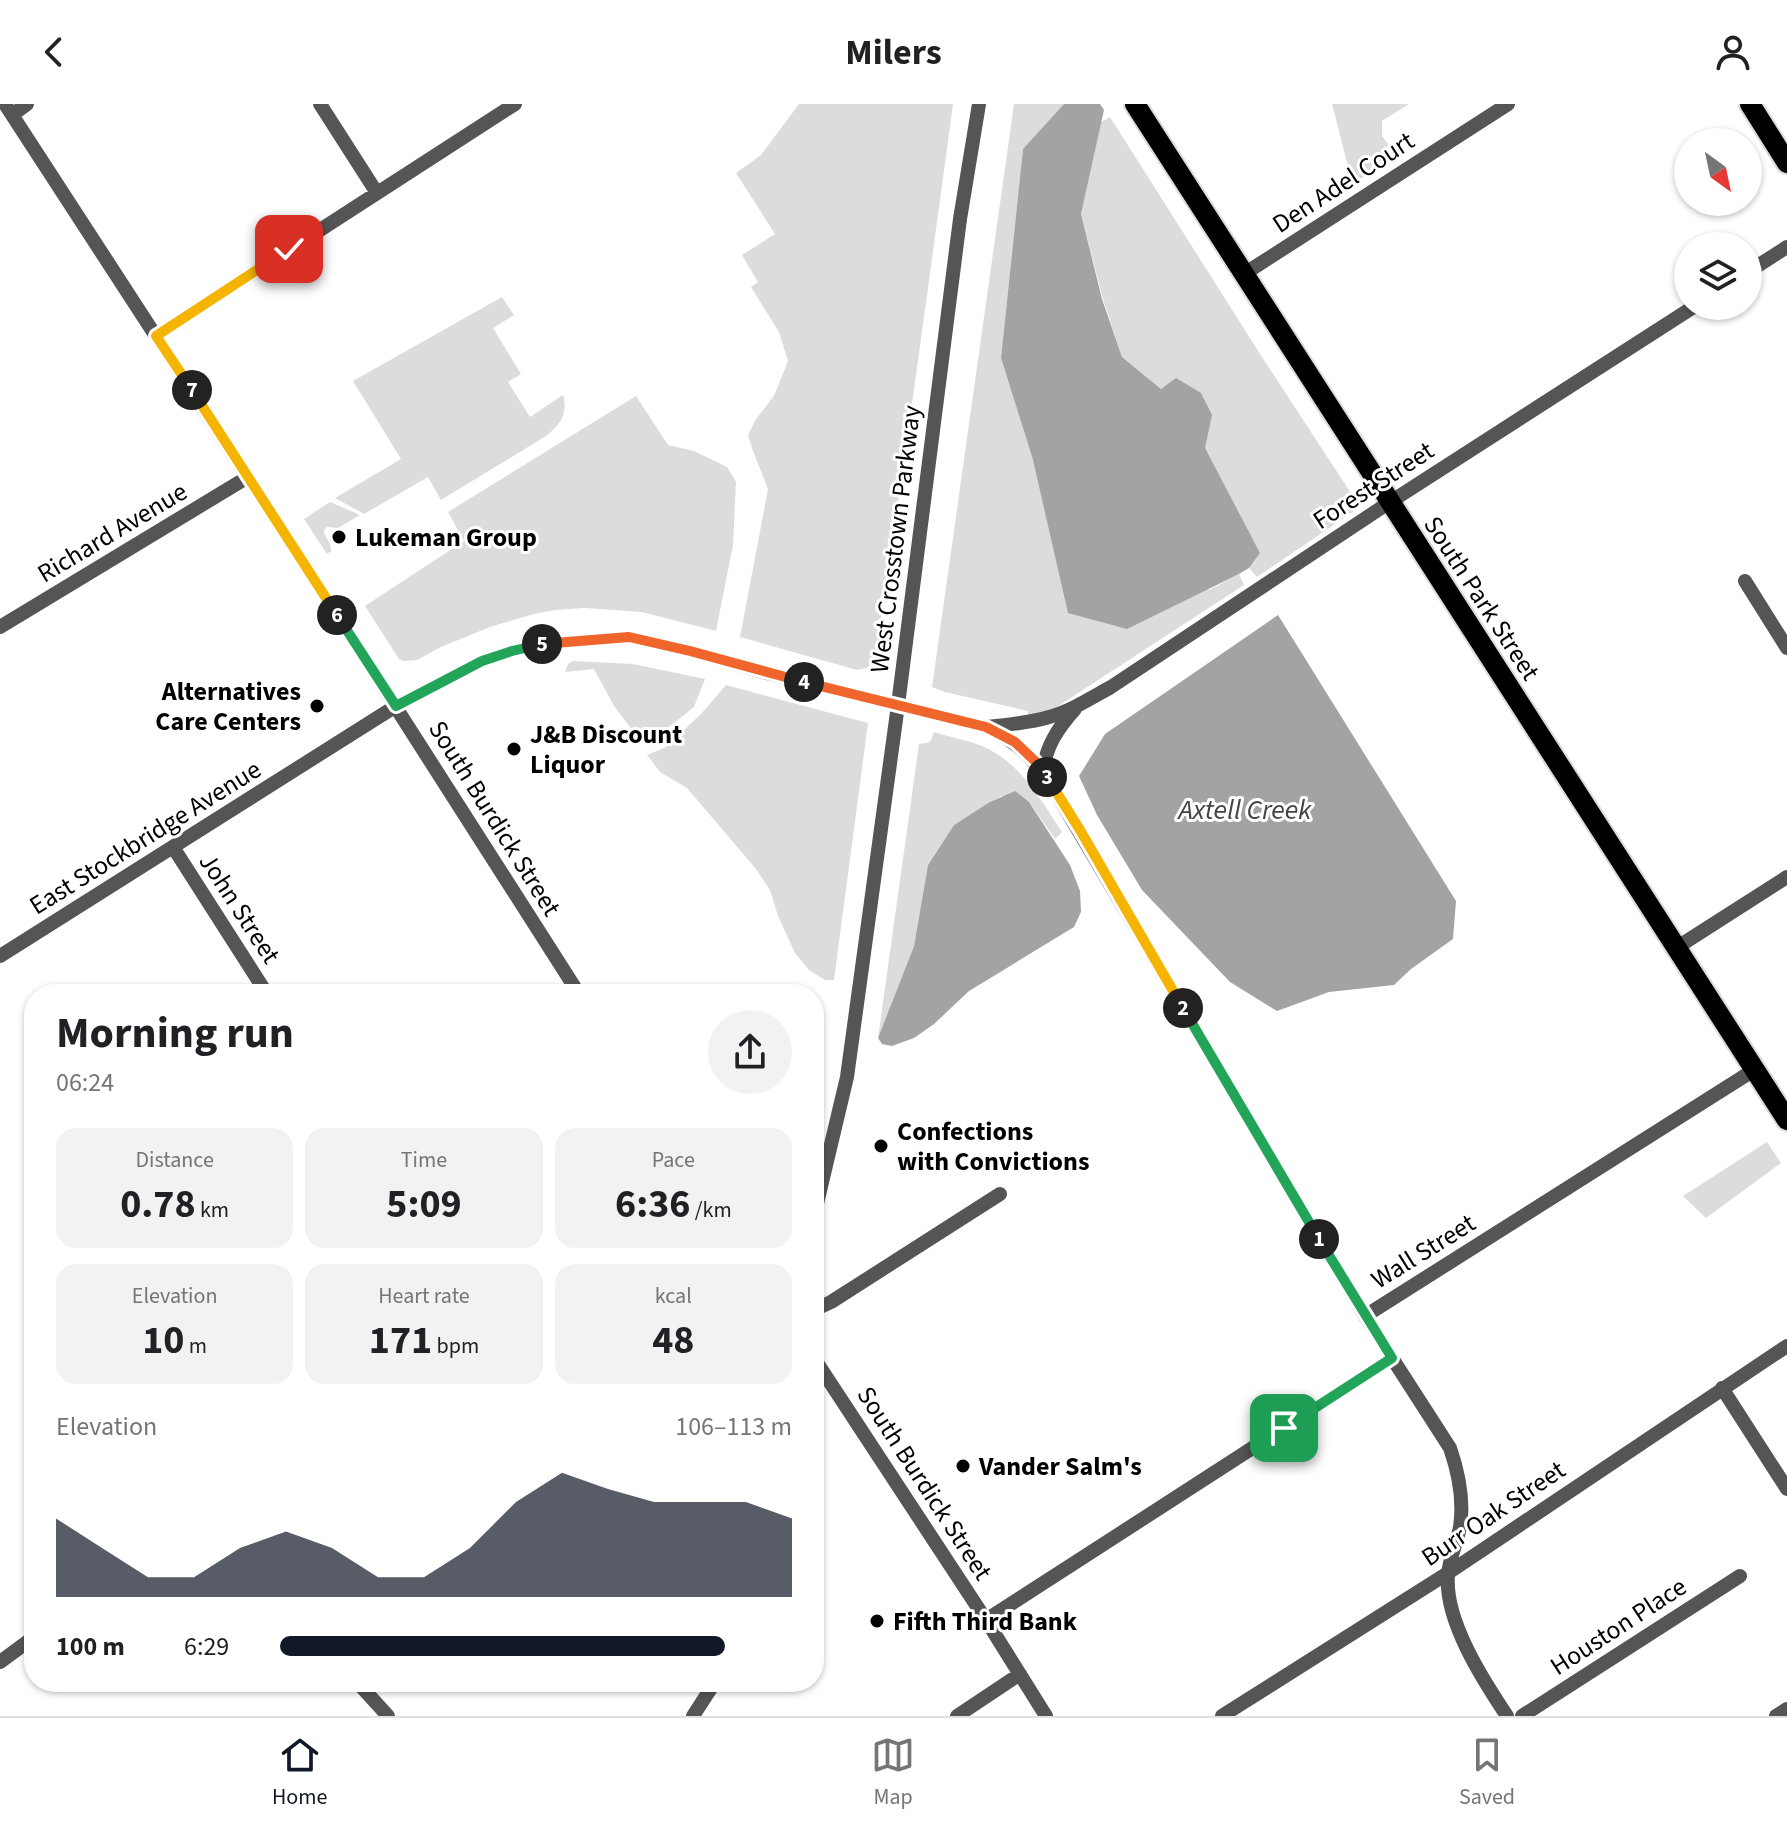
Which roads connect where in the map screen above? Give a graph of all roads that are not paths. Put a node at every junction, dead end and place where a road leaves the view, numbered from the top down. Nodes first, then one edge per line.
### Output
1 (27, 104) edge
2 (320, 104) edge
3 (515, 104) edge
4 (979, 104) edge
5 (1135, 104) edge
6 (1508, 104) edge
7 (1750, 104) edge
8 (9, 109) edge
9 (1787, 163) edge
10 (377, 193) junction
11 (1787, 247) edge
12 (1762, 263) edge
13 (1244, 274) junction
14 (1674, 319) edge
15 (156, 336) junction
16 (248, 477) junction
17 (1390, 502) junction
18 (1745, 581) dead end
19 (0, 627) edge
20 (1787, 648) edge
21 (898, 705) junction
22 (396, 706) junction
23 (1078, 706) junction
24 (986, 727) junction
25 (1043, 771) junction
26 (173, 847) junction
27 (1787, 877) edge
28 (1676, 948) junction
29 (0, 956) edge
30 (261, 984) edge
31 (573, 984) edge
32 (1754, 1070) junction
33 (1787, 1120) edge
34 (824, 1174) edge
35 (1000, 1194) dead end
36 (824, 1305) edge
37 (1365, 1316) junction
38 (1787, 1346) edge
39 (1392, 1358) junction
40 (824, 1373) edge
41 (1722, 1388) junction
42 (1787, 1489) edge
43 (1448, 1573) junction
44 (1740, 1576) dead end
45 (986, 1620) junction
46 (24, 1644) edge
47 (0, 1662) edge
48 (1020, 1674) junction
49 (366, 1692) edge
50 (709, 1692) edge
51 (1787, 1709) edge
52 (388, 1716) edge
53 (693, 1716) edge
54 (957, 1716) edge
55 (1046, 1716) edge
56 (1222, 1716) edge
57 (1507, 1716) edge
58 (1522, 1716) edge
59 (1776, 1716) edge

1 - 8 street
2 - 10 street
3 - 10 street
4 - 21 street, West Crosstown Parkway
5 - 13 main road, South Park Street
6 - 13 street, Den Adel Court
7 - 9 main road
8 - 15 street, South Burdick Street
10 - 15 street
11 - 12 street
13 - 17 main road, South Park Street
14 - 17 street, Forest Street
15 - 16 street, South Burdick Street
16 - 19 street, Richard Avenue
16 - 22 street, South Burdick Street
17 - 23 street, Forest Street
17 - 28 main road, South Park Street
18 - 20 street
21 - 22 street, East Stockbridge Avenue
21 - 24 street, East Stockbridge Avenue
21 - 34 street, West Crosstown Parkway
22 - 26 street, East Stockbridge Avenue
22 - 31 street, South Burdick Street
23 - 24 street, Forest Street
23 - 25 street, Forest Street
24 - 25 street
25 - 37 street
26 - 29 street, East Stockbridge Avenue
26 - 30 street, John Street
27 - 28 street
28 - 32 main road, South Park Street
32 - 33 main road, South Park Street
32 - 37 street, Wall Street
35 - 36 street
37 - 39 street, Wall Street
38 - 41 street, Burr Oak Street
39 - 43 street, Wall Street
39 - 45 street
40 - 45 street, South Burdick Street
41 - 42 street
41 - 43 street, Burr Oak Street
43 - 56 street, Burr Oak Street
43 - 57 street
44 - 58 street, Houston Place
45 - 48 street, South Burdick Street
46 - 47 street
48 - 54 street
48 - 55 street, South Burdick Street
49 - 52 street
50 - 53 street
51 - 59 street

